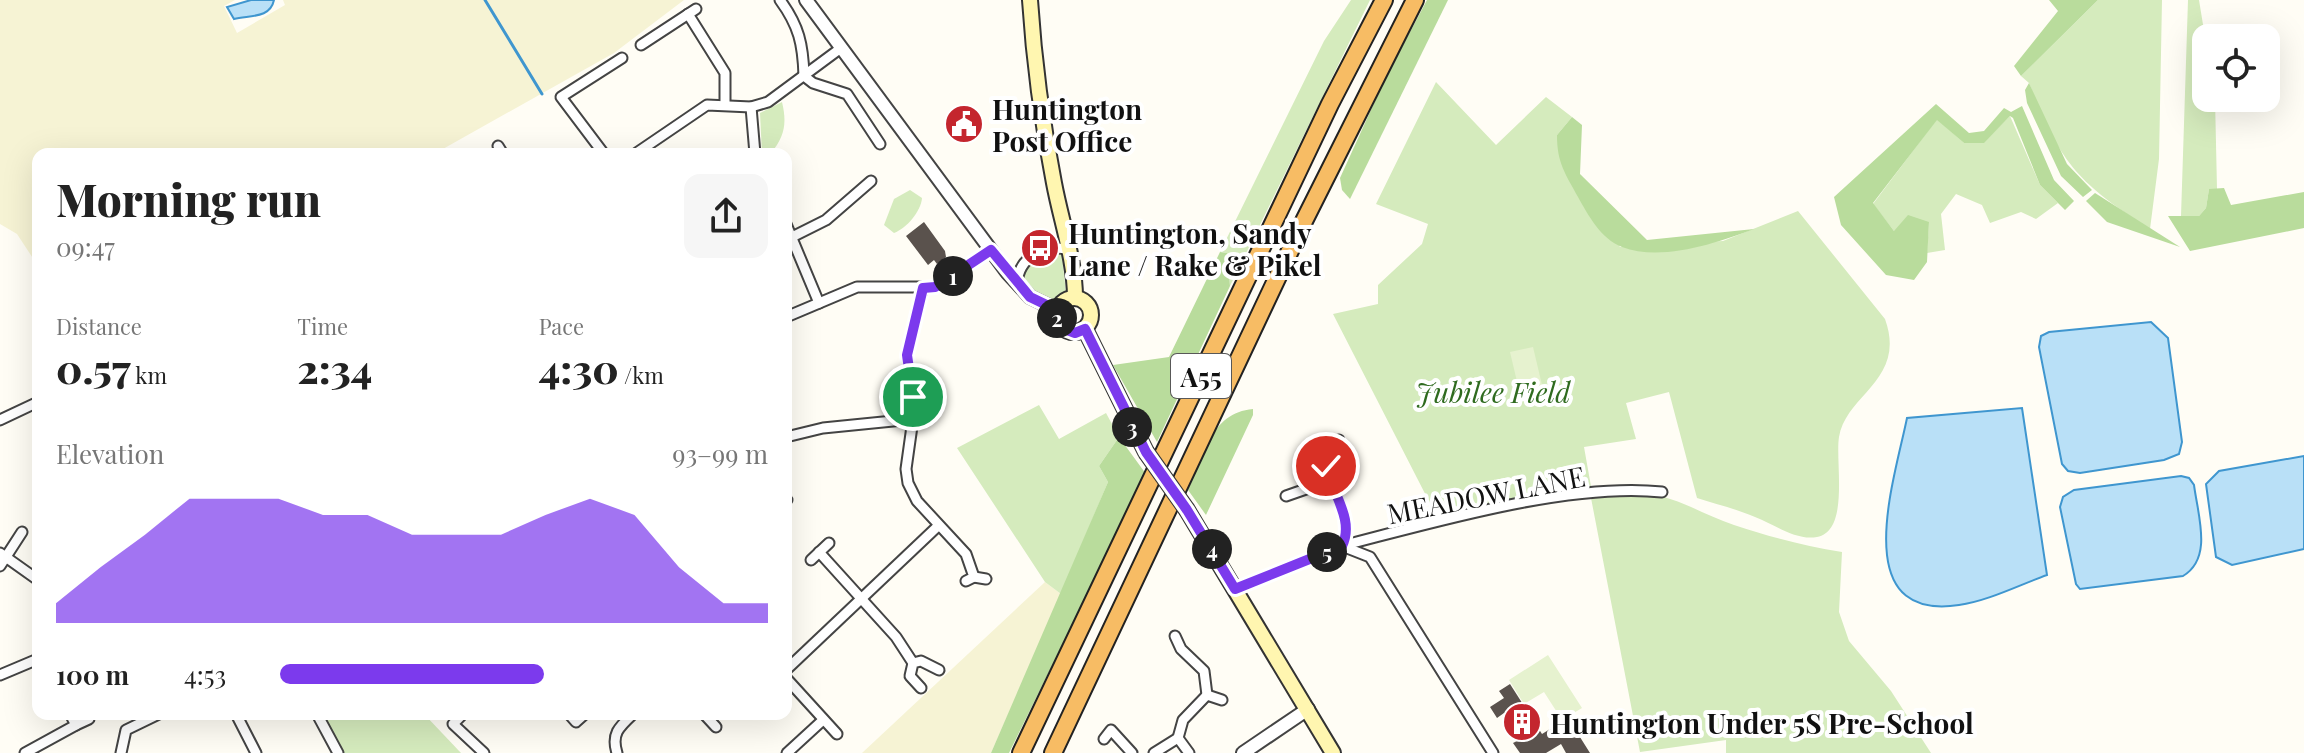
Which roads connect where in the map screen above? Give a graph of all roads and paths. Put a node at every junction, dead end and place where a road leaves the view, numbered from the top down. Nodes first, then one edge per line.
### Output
1 (780, 0) edge
2 (806, 0) edge
3 (1030, 0) edge
4 (1384, 0) edge
5 (1415, 0) edge
6 (641, 45) dead end
7 (841, 48) junction
8 (622, 58) dead end
9 (804, 76) junction
10 (725, 105) junction
11 (751, 107) junction
12 (880, 144) dead end
13 (599, 148) edge
14 (643, 148) edge
15 (754, 148) edge
16 (871, 181) dead end
17 (792, 237) joint
18 (991, 250) junction
19 (1069, 250) junction
20 (1017, 283) junction
21 (923, 288) junction
22 (1075, 298) junction
23 (819, 303) junction
24 (1057, 310) junction
25 (792, 314) edge
26 (1085, 329) junction
27 (32, 405) edge
28 (913, 419) junction
29 (0, 420) edge
30 (792, 436) edge
31 (1339, 440) dead end
32 (1329, 481) junction
33 (1662, 492) dead end
34 (1286, 496) dead end
35 (938, 526) junction
36 (22, 532) dead end
37 (829, 543) dead end
38 (1342, 546) junction
39 (819, 552) junction
40 (2, 558) edge
41 (811, 560) dead end
42 (32, 576) edge
43 (986, 579) dead end
44 (1235, 589) junction
45 (861, 597) junction
46 (1175, 636) dead end
47 (32, 662) edge
48 (913, 663) junction
49 (792, 664) edge
50 (939, 670) dead end
51 (0, 675) edge
52 (792, 685) edge
53 (921, 688) dead end
54 (1207, 695) junction
55 (1222, 700) dead end
56 (1308, 709) junction
57 (73, 720) edge
58 (87, 720) edge
59 (147, 720) edge
60 (239, 720) edge
61 (320, 720) edge
62 (457, 720) edge
63 (627, 720) edge
64 (710, 720) edge
65 (823, 720) junction
66 (76, 725) junction
67 (716, 727) dead end
68 (837, 734) dead end
69 (1178, 738) junction
70 (1104, 739) dead end
71 (25, 753) edge
72 (121, 753) edge
73 (256, 753) edge
74 (338, 753) edge
75 (484, 753) edge
76 (617, 753) edge
77 (787, 753) edge
78 (1021, 753) edge
79 (1053, 753) edge
80 (1132, 753) edge
81 (1154, 753) edge
82 (1189, 753) edge
83 (1243, 753) edge
84 (1333, 753) edge
85 (1493, 753) edge

1 - 9 street
2 - 7 street
3 - 19 main road
4 - 78 highway, A55
5 - 79 highway, A55
6 - 10 street
7 - 9 street
7 - 18 street
8 - 13 street
9 - 11 street
9 - 12 street
10 - 11 street
10 - 14 street
11 - 15 street
16 - 17 street
17 - 23 street
18 - 20 street
18 - 21 street
19 - 20 street
19 - 22 main road
20 - 24 street
21 - 23 street
21 - 28 street
22 - 24 main road
22 - 26 main road
23 - 25 street
24 - 26 main road
26 - 44 main road, bridge
27 - 29 street
28 - 30 street
28 - 35 street
31 - 32 street
32 - 34 street
32 - 38 street, MEADOW LANE
33 - 38 street, MEADOW LANE
35 - 43 street
35 - 45 street
36 - 40 street
37 - 39 street
38 - 44 street
38 - 85 street
39 - 41 street
39 - 45 street
40 - 42 street
44 - 56 main road
45 - 48 street
45 - 49 street
46 - 54 street
47 - 51 street
48 - 50 street
48 - 53 street
52 - 65 street
54 - 55 street
54 - 69 street
56 - 83 street
56 - 84 main road
57 - 66 street
58 - 66 street
59 - 72 street
60 - 73 street
61 - 74 street
62 - 75 street
63 - 76 street
64 - 67 street
65 - 68 street
65 - 77 street
66 - 71 street
69 - 81 street
69 - 82 street
70 - 80 street

